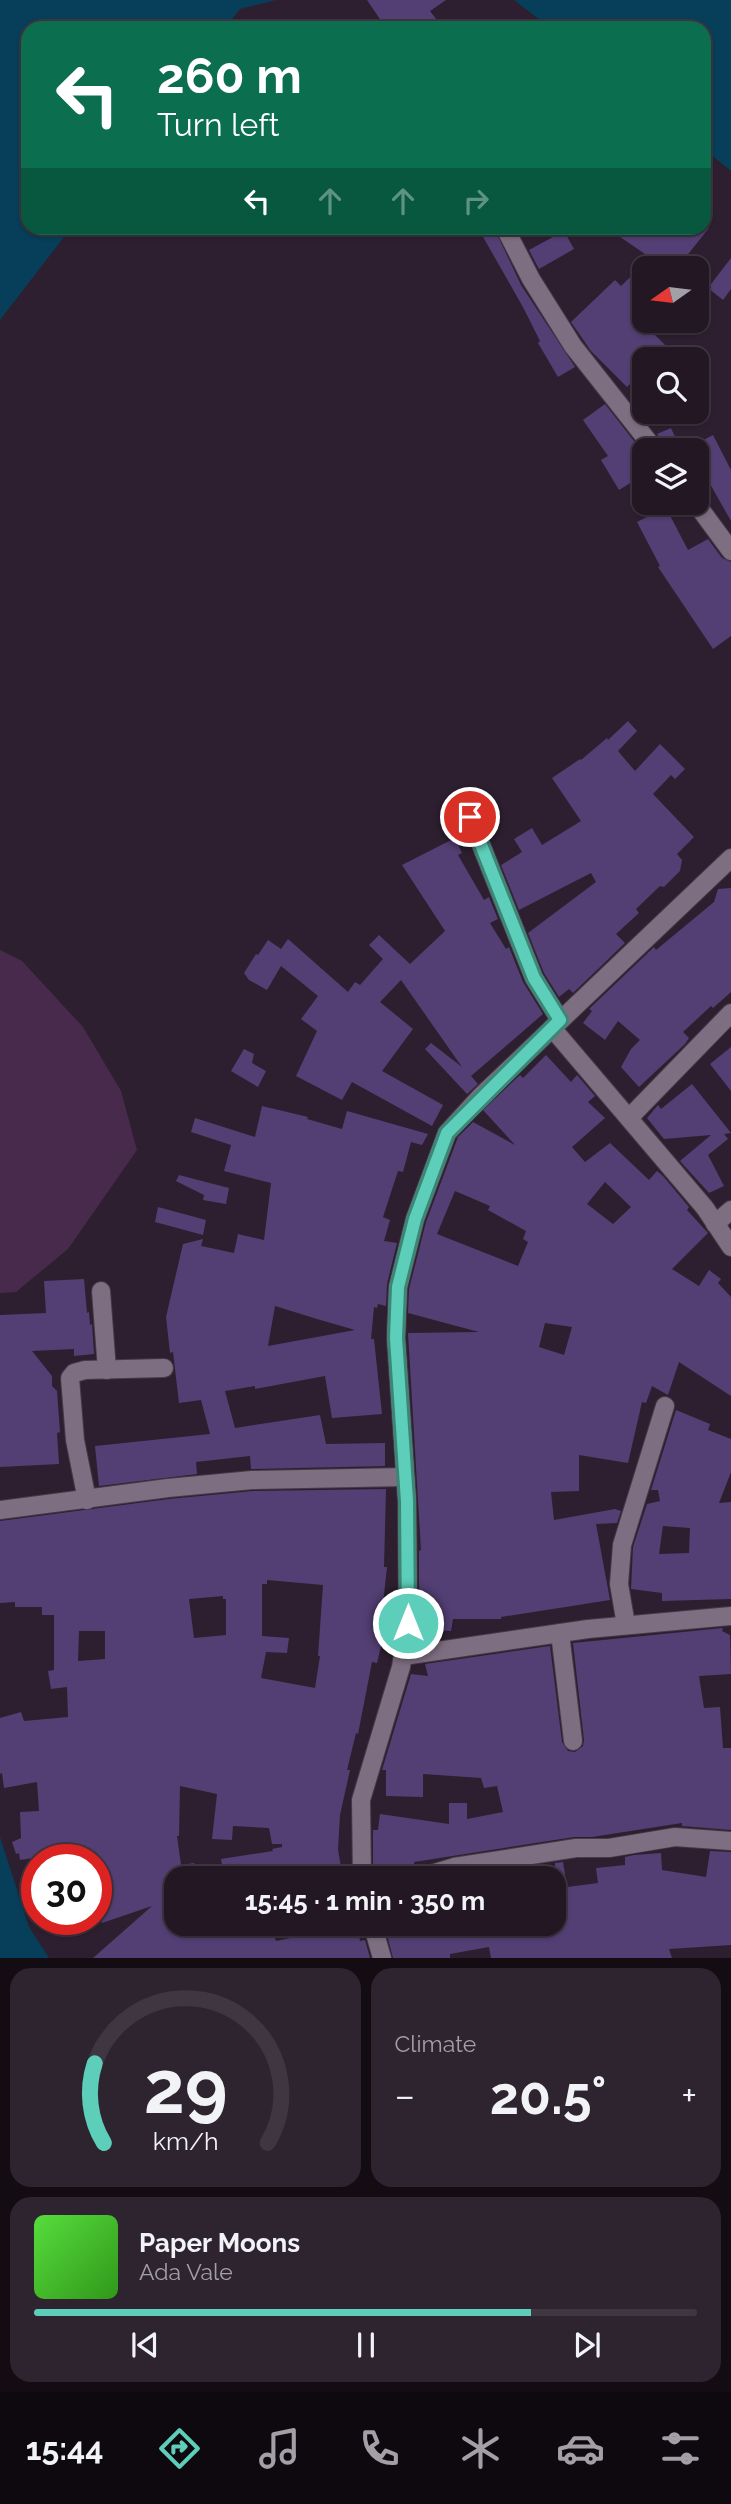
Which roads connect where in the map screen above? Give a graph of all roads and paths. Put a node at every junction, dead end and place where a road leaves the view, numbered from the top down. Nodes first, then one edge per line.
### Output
1 (509, 235) edge
2 (646, 438) edge
3 (705, 515) edge
4 (731, 551) edge
5 (470, 817) dead end
6 (731, 858) edge
7 (731, 1013) edge
8 (556, 1024) junction
9 (629, 1118) junction
10 (731, 1210) edge
11 (715, 1224) junction
12 (731, 1248) edge
13 (101, 1291) dead end
14 (164, 1368) dead end
15 (107, 1370) junction
16 (665, 1406) dead end
17 (405, 1477) junction
18 (87, 1500) junction
19 (0, 1510) edge
20 (731, 1616) edge
21 (626, 1625) junction
22 (561, 1633) junction
23 (403, 1656) junction
24 (573, 1741) dead end
25 (731, 1841) edge
26 (360, 1866) edge
27 (460, 1866) edge
28 (376, 1936) edge
29 (382, 1958) edge

1 - 2 street
3 - 4 street
5 - 8 street
6 - 8 street
7 - 9 street
8 - 9 street
8 - 17 street
9 - 11 street
10 - 11 street
11 - 12 street
13 - 15 street
14 - 15 street
15 - 18 street
16 - 21 street
17 - 18 street
17 - 23 street
18 - 19 street
20 - 21 street
21 - 22 street
22 - 23 street
22 - 24 street
23 - 26 street
25 - 27 street
28 - 29 street

